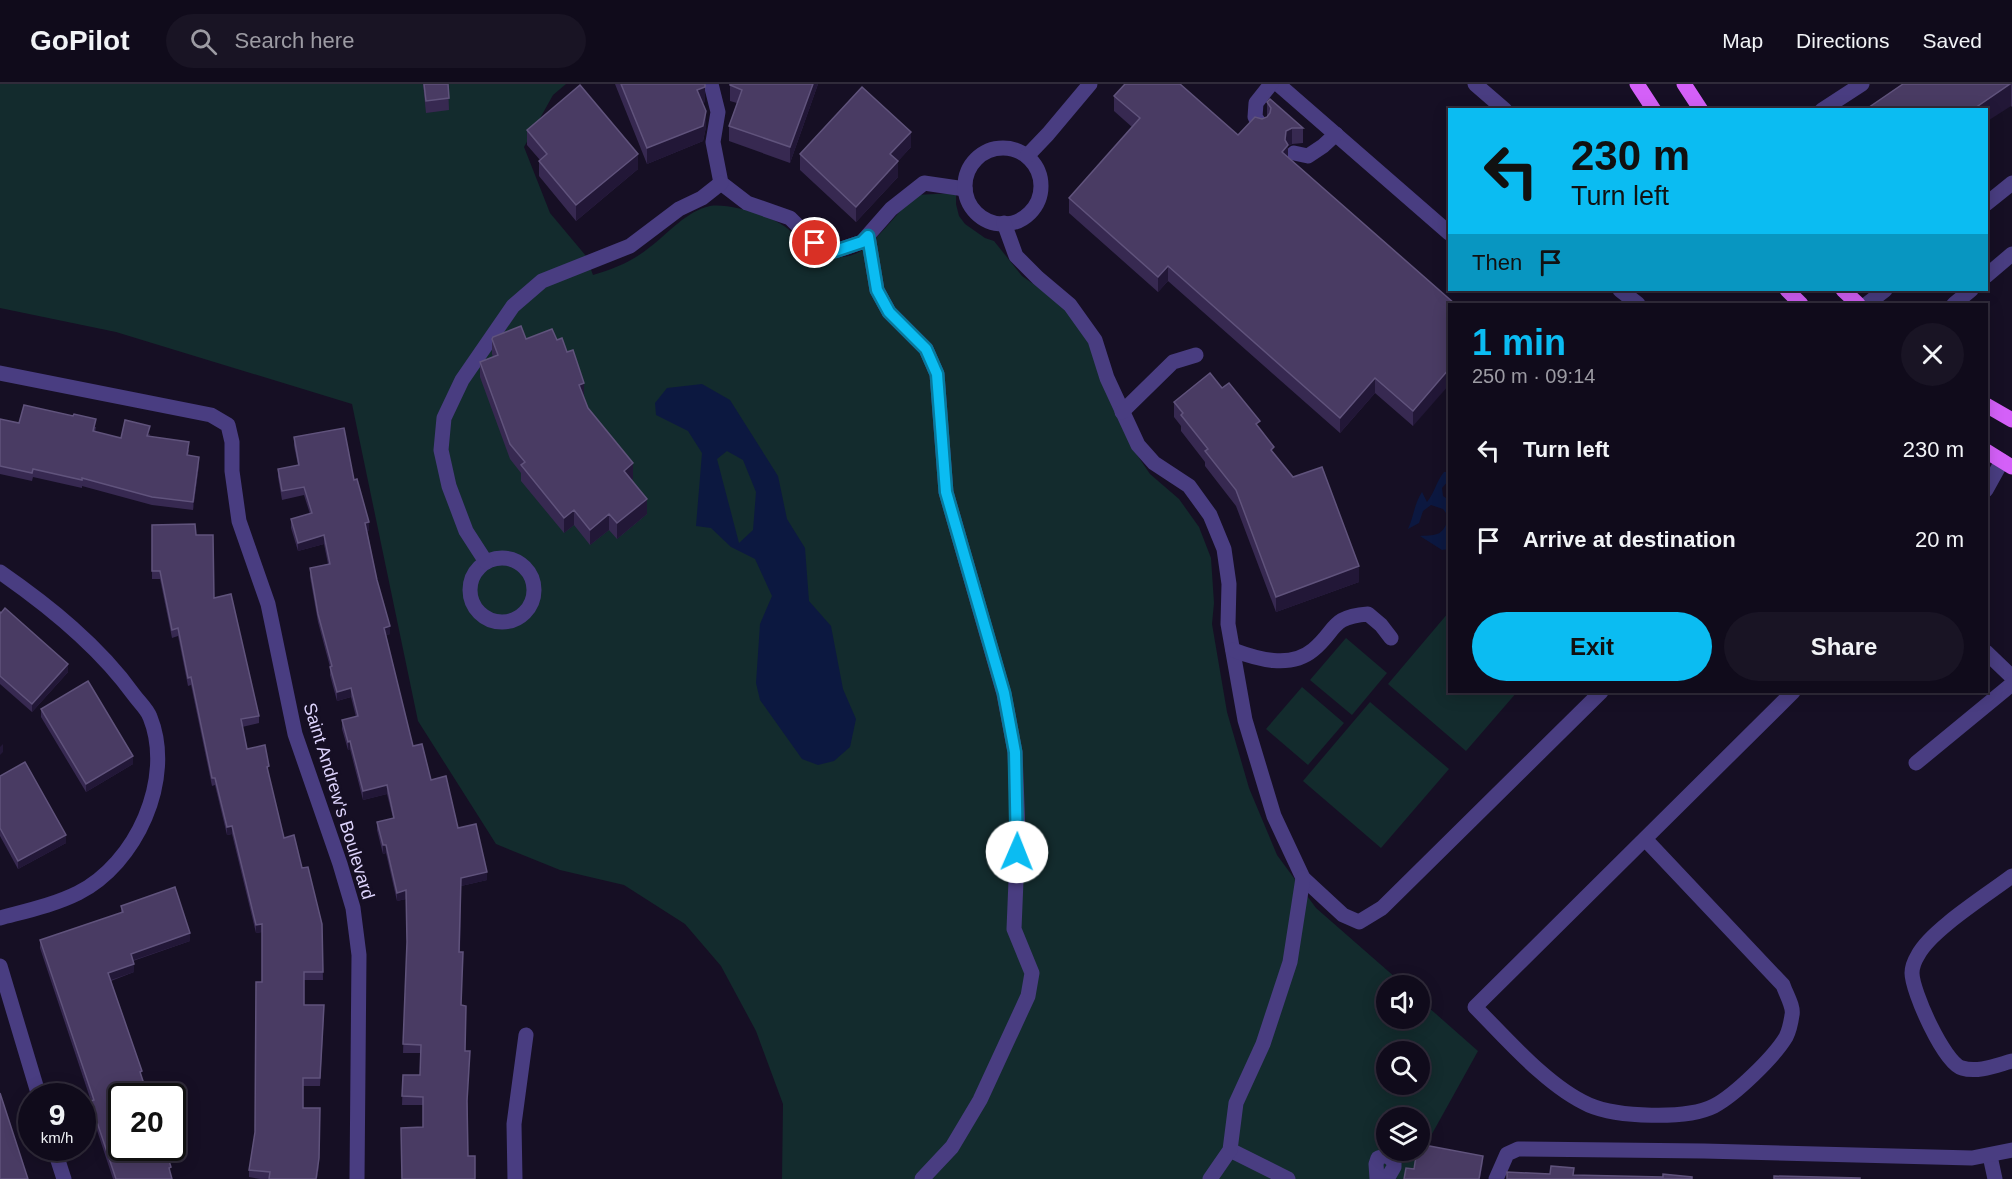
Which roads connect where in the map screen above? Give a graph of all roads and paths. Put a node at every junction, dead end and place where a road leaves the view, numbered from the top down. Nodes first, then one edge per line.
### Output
1 (711, 84) edge
2 (1090, 84) edge
3 (1271, 84) edge
4 (1278, 84) edge
5 (1475, 84) edge
6 (1637, 84) edge
7 (1684, 84) edge
8 (1862, 84) edge
9 (1842, 89) edge
10 (1503, 108) edge
11 (1653, 108) edge
12 (1700, 108) edge
13 (1824, 108) edge
14 (1261, 125) edge
15 (1336, 134) junction
16 (1294, 153) dead end
17 (1027, 156) junction
18 (722, 183) junction
19 (2012, 183) edge
20 (965, 189) junction
21 (1988, 202) edge
22 (1004, 224) junction
23 (1448, 232) edge
24 (868, 236) junction
25 (2012, 254) edge
26 (1988, 274) edge
27 (1621, 291) edge
28 (1788, 291) edge
29 (1844, 291) edge
30 (1884, 291) edge
31 (1970, 291) edge
32 (1637, 303) edge
33 (1801, 303) edge
34 (1857, 303) edge
35 (1868, 303) edge
36 (1955, 303) edge
37 (1196, 355) dead end
38 (0, 373) edge
39 (1988, 406) edge
40 (1122, 412) junction
41 (2012, 420) edge
42 (1988, 452) edge
43 (2007, 464) edge
44 (1988, 488) edge
45 (486, 562) junction
46 (0, 572) edge
47 (1391, 638) dead end
48 (1233, 650) junction
49 (1988, 654) edge
50 (2012, 677) edge
51 (2012, 684) edge
52 (1599, 693) edge
53 (1792, 693) edge
54 (1916, 763) dead end
55 (1645, 839) junction
56 (2012, 876) edge
57 (1302, 878) junction
58 (0, 918) edge
59 (0, 966) edge
60 (526, 1035) dead end
61 (2012, 1061) edge
62 (35, 1083) edge
63 (1230, 1150) junction
64 (2012, 1150) edge
65 (1990, 1156) junction
66 (58, 1161) edge
67 (64, 1179) edge
68 (357, 1179) edge
69 (515, 1179) edge
70 (922, 1179) edge
71 (1210, 1179) edge
72 (1288, 1179) edge
73 (1377, 1179) edge
74 (1387, 1179) edge
75 (1496, 1179) edge
76 (1995, 1179) edge

1 - 18 street
2 - 17 street
3 - 14 street
4 - 15 street
5 - 10 street
6 - 11 main road
7 - 12 main road
8 - 9 street
9 - 13 street
15 - 16 street
15 - 23 street
17 - 20 street
17 - 22 street
18 - 24 street
18 - 45 street
19 - 21 street
20 - 22 street
20 - 24 street
22 - 40 street
24 - 70 street
25 - 26 street
27 - 32 street
28 - 33 main road
29 - 34 main road
30 - 35 street
31 - 36 street
37 - 40 street
38 - 68 street, Saint Andrew's Boulevard
39 - 41 main road
40 - 48 street
42 - 43 main road
43 - 44 street
45 - 45 street
46 - 58 street
47 - 48 street
48 - 57 street
49 - 50 street
51 - 54 street
52 - 57 street
53 - 55 street
55 - 55 street
56 - 61 street
57 - 63 street
59 - 62 street
60 - 69 street
63 - 71 street
63 - 72 street
64 - 65 street
65 - 75 street
65 - 76 street
66 - 67 street
73 - 74 street

